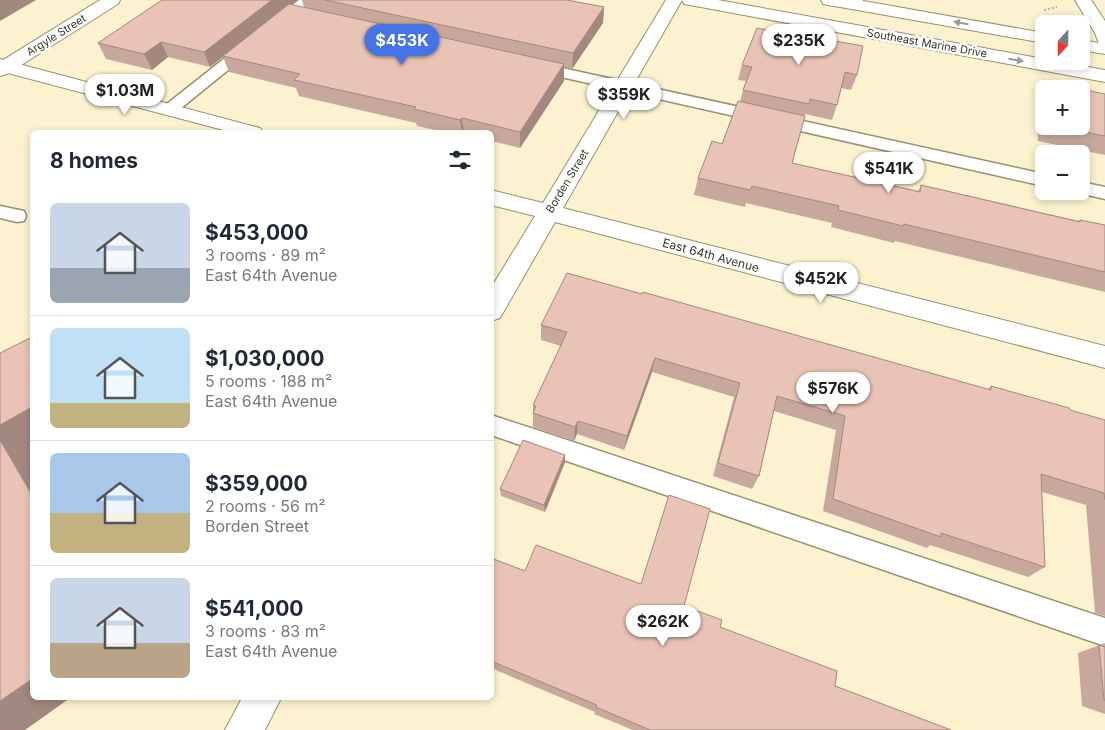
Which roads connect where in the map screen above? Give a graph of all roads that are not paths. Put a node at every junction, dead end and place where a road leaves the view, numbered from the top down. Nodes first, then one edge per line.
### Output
1 (112, 0) edge
2 (307, 0) edge
3 (674, 0) edge
4 (690, 0) edge
5 (831, 0) edge
6 (855, 0) edge
7 (1083, 0) edge
8 (290, 13) junction
9 (310, 18) edge
10 (1035, 36) edge
11 (1105, 40) edge
12 (1090, 46) edge
13 (1105, 49) edge
14 (520, 64) edge
15 (2, 67) edge
16 (1105, 76) edge
17 (624, 87) junction
18 (169, 110) junction
19 (245, 130) edge
20 (1035, 178) edge
21 (1090, 190) edge
22 (1105, 194) edge
23 (494, 198) edge
24 (548, 212) junction
25 (494, 306) edge
26 (1105, 357) edge
27 (494, 425) edge
28 (1105, 632) edge

1 - 15 main road, Argyle Street
2 - 8 lane
3 - 17 main road, Borden Street
4 -> 16 main road, Southeast Marine Drive
5 - 6 main road
10 -> 5 main road
7 - 11 main road
8 - 9 lane
8 - 18 lane
12 - 13 main road
14 - 17 lane
15 - 18 main road
17 - 20 lane
17 - 24 main road, Borden Street
18 - 19 main road
21 - 22 lane
23 - 24 main road, East 64th Avenue
24 - 25 main road, Borden Street
24 - 26 main road, East 64th Avenue
27 - 28 lane

